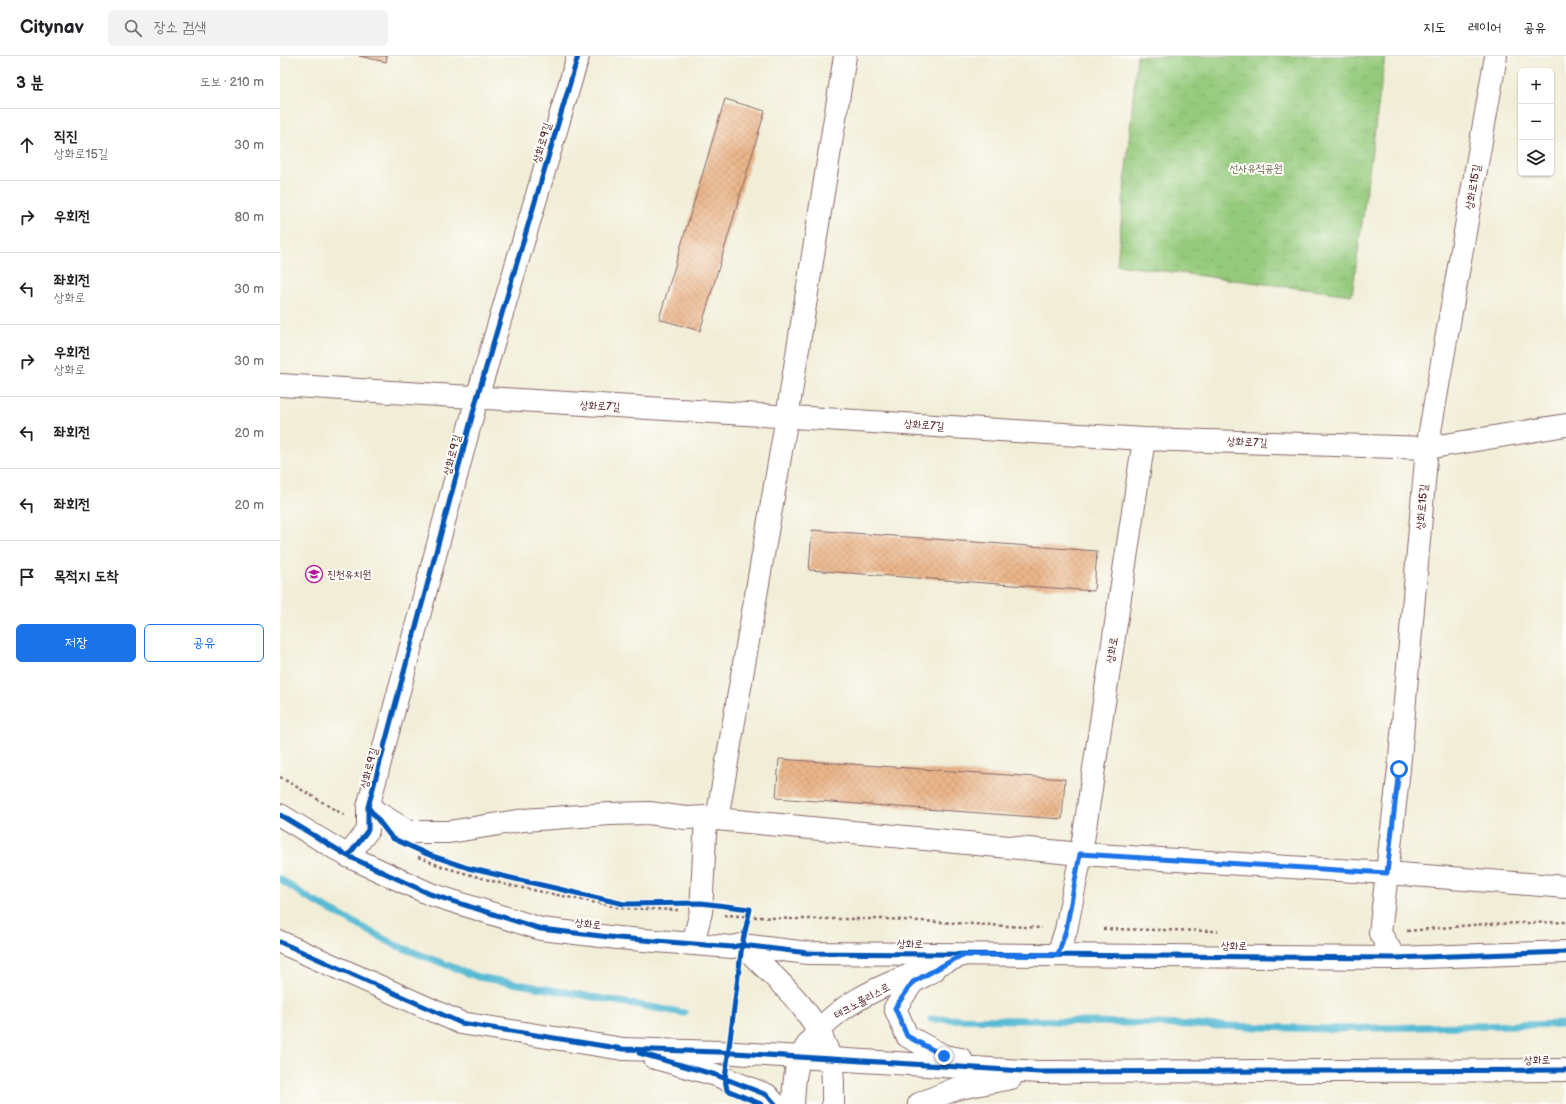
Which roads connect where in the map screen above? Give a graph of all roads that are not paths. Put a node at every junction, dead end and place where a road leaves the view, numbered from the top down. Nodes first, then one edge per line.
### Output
1 (578, 56) edge
2 (845, 56) edge
3 (1496, 56) edge
4 (280, 385) edge
5 (477, 398) junction
6 (787, 417) junction
7 (1566, 425) edge
8 (1144, 439) junction
9 (1427, 448) junction
10 (368, 807) junction
11 (280, 815) edge
12 (711, 818) junction
13 (1080, 854) junction
14 (348, 856) junction
15 (1387, 873) junction
16 (1566, 887) edge
17 (280, 942) edge
18 (693, 943) junction
19 (742, 945) junction
20 (1566, 952) edge
21 (962, 955) junction
22 (1058, 955) junction
23 (1395, 958) junction
24 (819, 1030) junction
25 (623, 1049) junction
26 (801, 1057) junction
27 (830, 1059) junction
28 (1566, 1070) edge
29 (1039, 1072) junction
30 (775, 1104) edge
31 (793, 1104) edge
32 (833, 1104) edge
33 (919, 1104) edge

1 - 5 main road, 상화로9길
2 - 6 main road
3 - 9 main road, 상화로15길
4 - 5 main road, 상화로7길
5 - 6 main road, 상화로7길
5 - 10 main road, 상화로9길
6 - 8 main road, 상화로7길
6 - 12 main road
7 - 9 main road, 상화로7길
8 - 9 main road, 상화로7길
8 - 13 main road, 상화로
9 - 15 main road, 상화로15길
10 - 12 main road
10 - 14 main road, 상화로9길
11 - 14 main road, 상화로
12 - 13 main road
12 - 18 main road
13 - 15 main road
13 - 22 main road, 상화로
14 - 18 main road, 상화로
15 - 16 main road
15 - 23 main road, 상화로15길
17 - 25 main road, 상화로
18 - 19 main road, 상화로
19 - 21 main road, 상화로
19 - 24 main road
20 - 23 main road, 상화로
21 - 22 main road, 상화로
21 - 24 main road, 테크노폴리스로
21 - 29 main road
22 - 23 main road, 상화로
24 - 26 main road, 테크노폴리스로
24 - 27 main road
25 - 26 main road, 상화로
25 - 30 main road
26 - 27 main road, 상화로
26 - 31 main road, 테크노폴리스로
27 - 29 main road, 상화로
27 - 32 main road
28 - 29 main road, 상화로
29 - 33 main road

